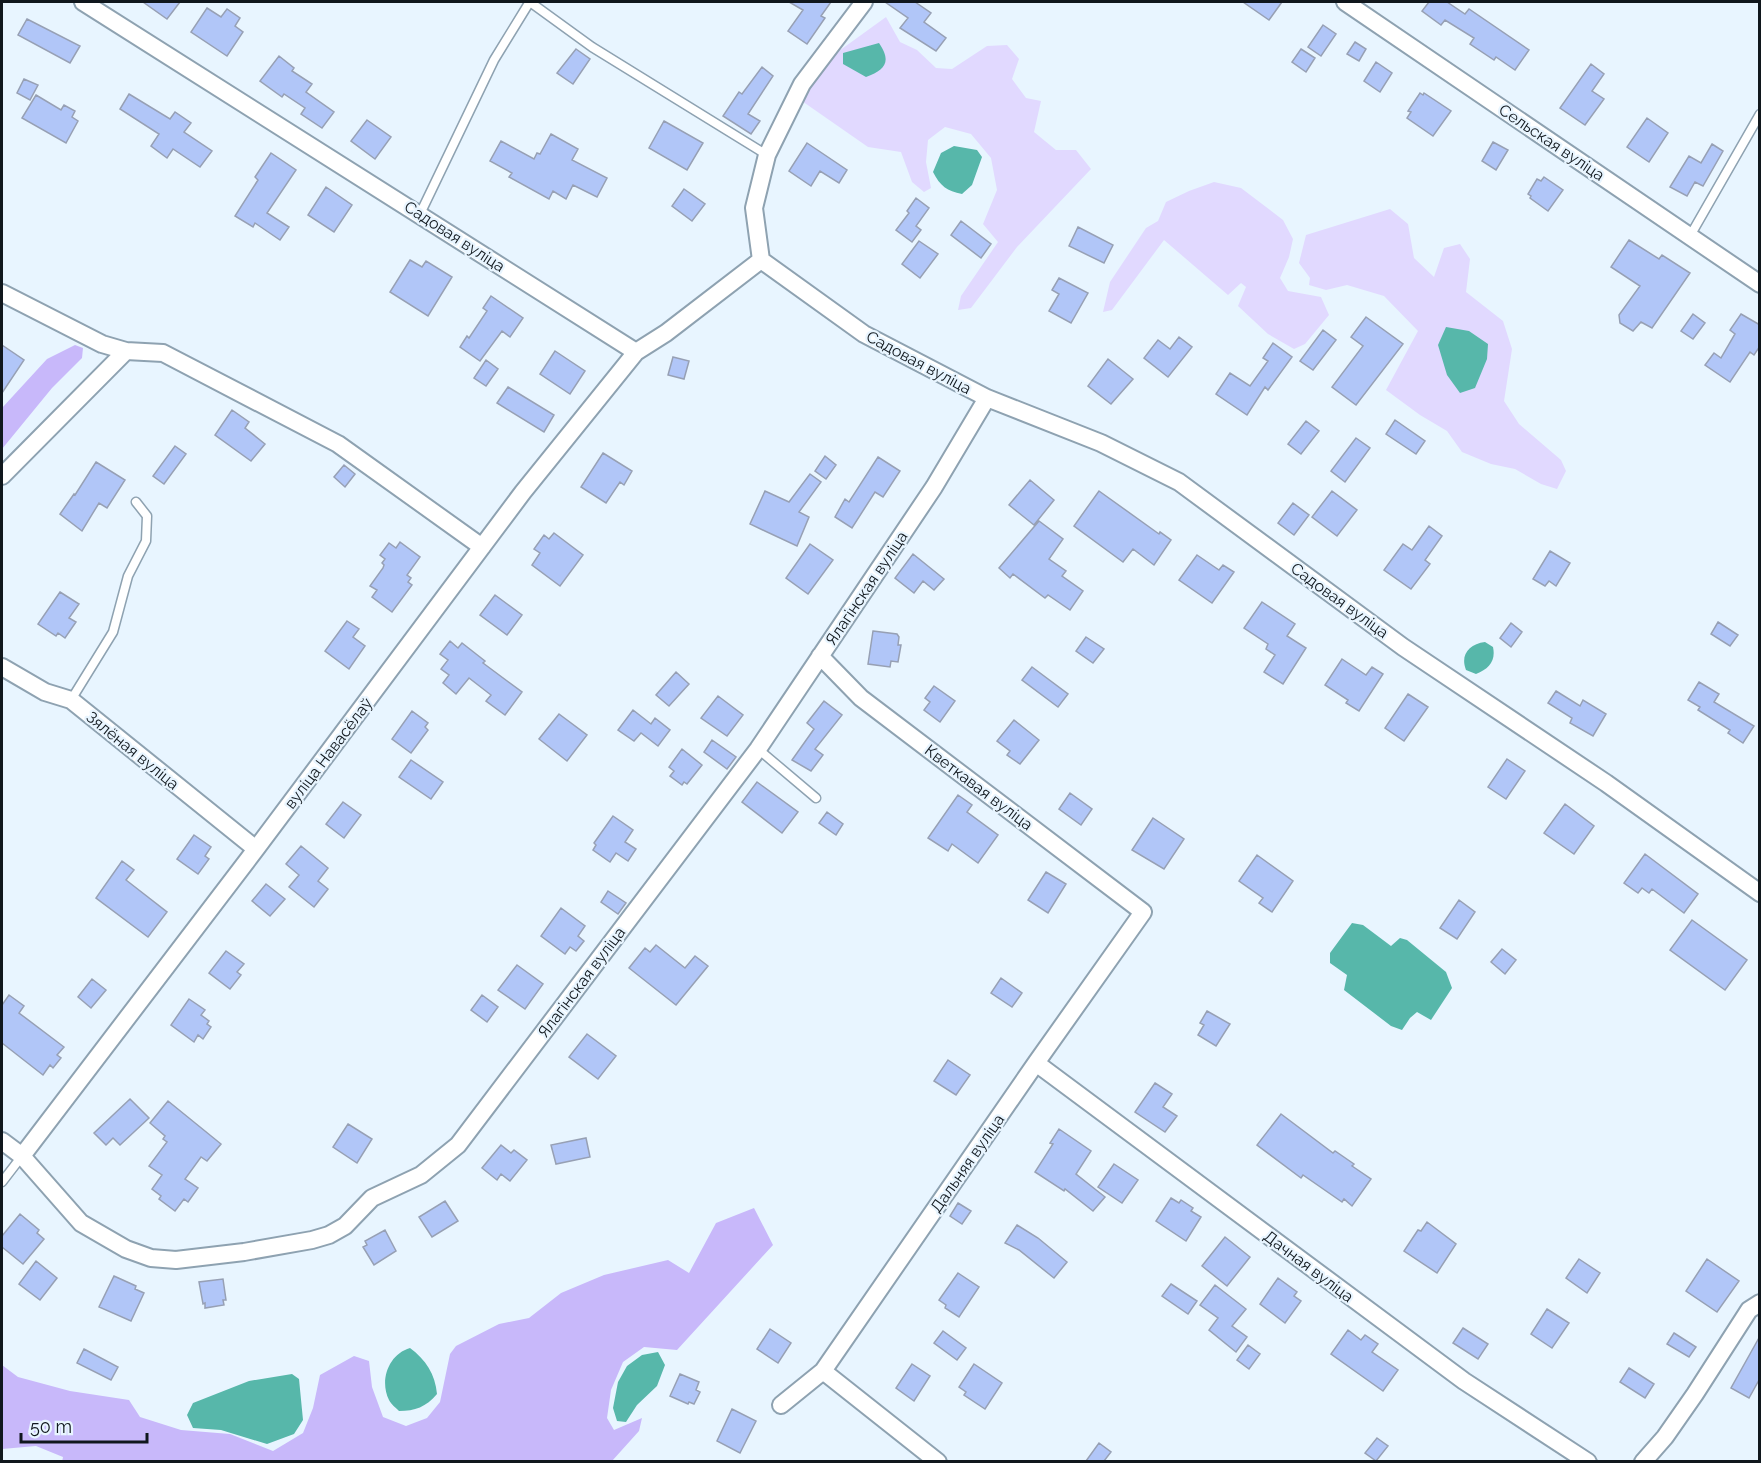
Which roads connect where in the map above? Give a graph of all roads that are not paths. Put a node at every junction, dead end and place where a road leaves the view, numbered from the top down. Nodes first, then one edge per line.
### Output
1 (83, 2) edge
2 (530, 2) edge
3 (864, 2) edge
4 (1345, 2) edge
5 (1760, 114) edge
6 (767, 155) junction
7 (420, 214) junction
8 (1690, 236) junction
9 (761, 260) junction
10 (1760, 284) edge
11 (2, 293) edge
12 (126, 351) junction
13 (636, 351) junction
14 (987, 398) junction
15 (2, 476) edge
16 (136, 502) dead end
17 (482, 547) junction
18 (820, 656) junction
19 (2, 667) edge
20 (71, 700) junction
21 (758, 749) junction
22 (816, 798) dead end
23 (256, 849) junction
24 (1760, 893) edge
25 (1143, 912) joint
26 (1036, 1063) junction
27 (2, 1141) edge
28 (22, 1156) junction
29 (2, 1182) edge
30 (1760, 1303) edge
31 (823, 1371) junction
32 (781, 1405) dead end
33 (938, 1461) edge
34 (1588, 1461) edge
35 (1643, 1461) edge

1 - 7 street, Садовая вуліца
2 - 6 lane
2 - 7 lane
3 - 6 street
4 - 8 street, Сельская вуліца
5 - 8 lane
6 - 9 street
7 - 13 street, Садовая вуліца
8 - 10 street, Сельская вуліца
9 - 13 street
9 - 14 street, Садовая вуліца
11 - 12 street
12 - 15 street
12 - 17 street
13 - 17 street, вуліца Навасёлаў
14 - 18 street, Ялагінская вуліца
14 - 24 street, Садовая вуліца
16 - 20 lane
17 - 23 street, вуліца Навасёлаў
18 - 21 street, Ялагінская вуліца
18 - 25 street, Кветкавая вуліца
19 - 20 street, Зялёная вуліца
20 - 23 street, Зялёная вуліца
21 - 22 lane
21 - 28 street, Ялагінская вуліца
23 - 28 street, вуліца Навасёлаў
25 - 26 street, Дальняя вуліца
26 - 31 street, Дальняя вуліца
26 - 34 street, Дачная вуліца
27 - 28 street, Ялагінская вуліца
28 - 29 lane
30 - 35 street
31 - 32 street, Дальняя вуліца
31 - 33 street

